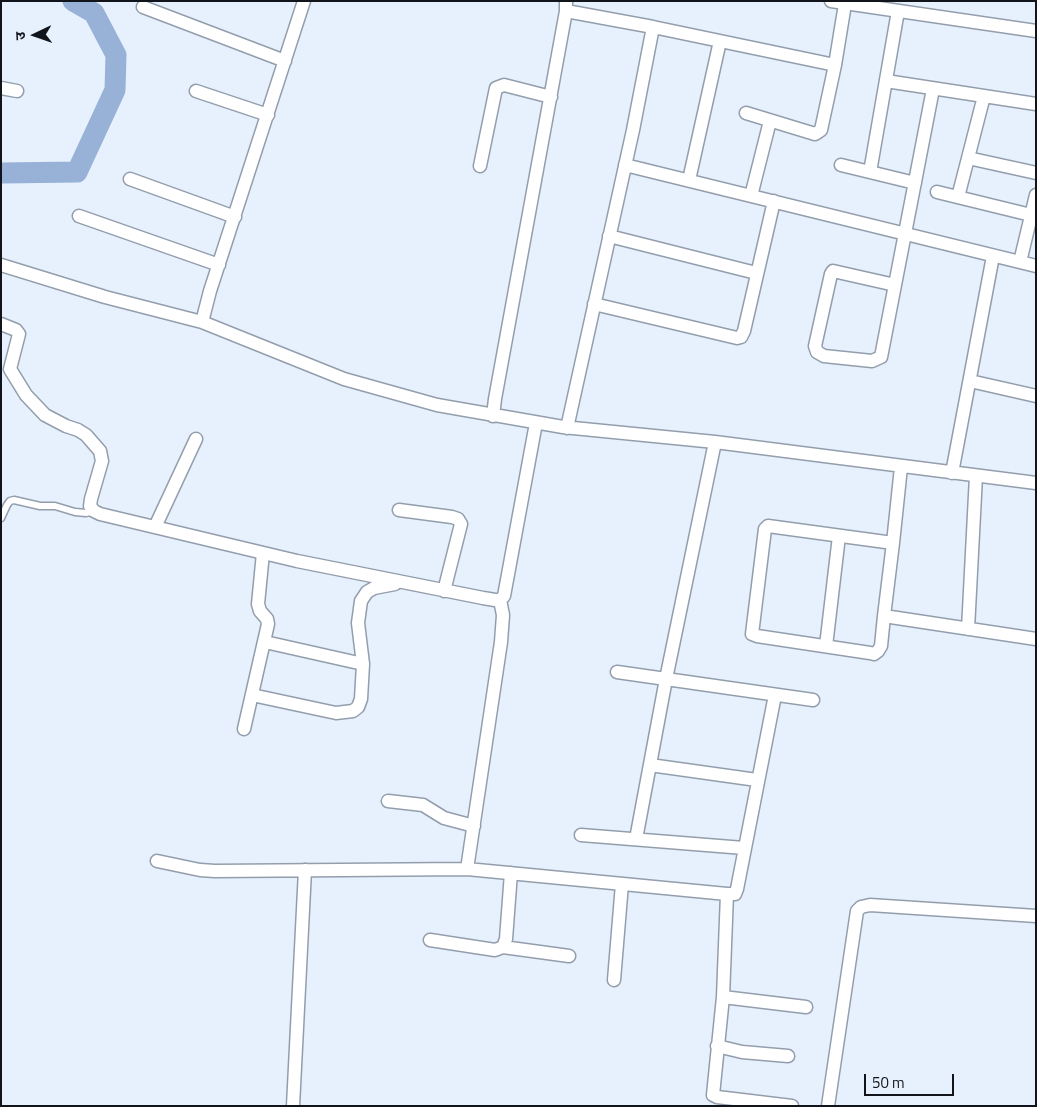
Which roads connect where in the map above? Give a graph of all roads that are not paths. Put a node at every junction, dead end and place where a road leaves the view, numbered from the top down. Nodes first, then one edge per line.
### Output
1 (304, 1) edge
2 (831, 1) edge
3 (845, 4) junction
4 (566, 6) edge
5 (143, 7) dead end
6 (898, 11) junction
7 (653, 27) junction
8 (1036, 32) edge
9 (720, 41) junction
10 (285, 61) junction
11 (835, 65) junction
12 (886, 82) junction
13 (1, 88) edge
14 (933, 89) junction
15 (196, 91) dead end
16 (17, 92) dead end
17 (984, 96) junction
18 (551, 97) junction
19 (1036, 104) edge
20 (746, 113) dead end
21 (268, 115) junction
22 (770, 120) junction
23 (968, 158) junction
24 (626, 165) junction
25 (841, 165) dead end
26 (480, 166) dead end
27 (870, 172) junction
28 (1036, 173) edge
29 (130, 179) dead end
30 (689, 180) junction
31 (915, 183) junction
32 (937, 192) dead end
33 (1036, 195) edge
34 (751, 196) junction
35 (958, 197) junction
36 (774, 201) junction
37 (1031, 215) junction
38 (79, 216) dead end
39 (234, 217) junction
40 (905, 234) junction
41 (609, 236) junction
42 (994, 256) junction
43 (1020, 262) junction
44 (219, 265) junction
45 (1036, 266) edge
46 (2, 267) edge
47 (756, 273) junction
48 (895, 284) junction
49 (594, 304) junction
50 (202, 322) junction
51 (1, 324) edge
52 (970, 381) junction
53 (1036, 396) edge
54 (493, 416) junction
55 (536, 423) junction
56 (566, 428) junction
57 (196, 439) dead end
58 (715, 442) junction
59 (902, 467) junction
60 (952, 473) junction
61 (976, 476) junction
62 (1036, 483) edge
63 (399, 510) dead end
64 (94, 511) junction
65 (1, 518) edge
66 (155, 527) junction
67 (838, 536) junction
68 (893, 542) junction
69 (263, 553) junction
70 (403, 582) junction
71 (444, 591) junction
72 (500, 600) junction
73 (884, 616) junction
74 (968, 629) junction
75 (1036, 639) edge
76 (265, 642) junction
77 (826, 646) junction
78 (363, 664) junction
79 (617, 672) dead end
80 (666, 679) junction
81 (252, 695) junction
82 (775, 695) junction
83 (813, 700) dead end
84 (244, 729) dead end
85 (650, 765) junction
86 (757, 780) junction
87 (388, 801) dead end
88 (474, 826) junction
89 (581, 835) dead end
90 (636, 840) junction
91 (744, 848) junction
92 (157, 861) dead end
93 (467, 869) junction
94 (305, 870) junction
95 (511, 873) junction
96 (622, 884) junction
97 (727, 894) junction
98 (1036, 916) edge
99 (430, 940) dead end
100 (503, 947) junction
101 (569, 956) dead end
102 (614, 980) dead end
103 (723, 997) junction
104 (806, 1007) dead end
105 (717, 1046) junction
106 (788, 1056) dead end
107 (293, 1106) edge
108 (792, 1106) edge
109 (828, 1106) edge

1 - 10 street
2 - 3 street
3 - 6 street
3 - 11 street
4 - 7 street
4 - 18 street
5 - 10 street
6 - 8 street
6 - 12 street
7 - 9 street
7 - 24 street
9 - 11 street
9 - 30 street
10 - 21 street
11 - 22 street
12 - 14 street
12 - 27 street
13 - 16 street
14 - 17 street
14 - 31 street
15 - 21 street
17 - 19 street
17 - 23 street
18 - 26 street
18 - 54 street
20 - 22 street
21 - 39 street
22 - 34 street
23 - 28 street
23 - 35 street
24 - 30 street
24 - 41 street
25 - 27 street
27 - 31 street
29 - 39 street
30 - 34 street
31 - 40 street
32 - 35 street
33 - 37 street
34 - 36 street
35 - 37 street
36 - 40 street
36 - 47 street
37 - 43 street
38 - 44 street
39 - 44 street
40 - 42 street
40 - 48 street
41 - 47 street
41 - 49 street
42 - 43 street
42 - 52 street
43 - 45 street
44 - 50 street
46 - 50 street
47 - 49 street
48 - 48 street
49 - 56 street
50 - 54 street
51 - 64 street
52 - 53 street
52 - 60 street
54 - 55 street
55 - 56 street
55 - 72 street
56 - 58 street
57 - 66 street
58 - 59 street
58 - 80 street
59 - 60 street
59 - 68 street
60 - 61 street
61 - 62 street
61 - 74 street
63 - 71 street
64 - 65 lane
64 - 66 street
66 - 69 street
67 - 68 street
67 - 77 street
67 - 77 street
68 - 73 street
69 - 70 street
69 - 76 street
70 - 71 street
70 - 78 street
71 - 72 street
72 - 88 street
73 - 74 street
73 - 77 street
74 - 75 street
76 - 78 street
76 - 81 street
78 - 81 street
79 - 80 street
80 - 82 street
80 - 85 street
81 - 84 street
82 - 83 street
82 - 86 street
85 - 86 street
85 - 90 street
86 - 91 street
87 - 88 street
88 - 93 street
89 - 90 street
90 - 91 street
91 - 97 street
92 - 94 street
93 - 94 street
93 - 95 street
94 - 107 street
95 - 96 street
95 - 100 street
96 - 97 street
96 - 102 street
97 - 103 street
98 - 109 street
99 - 100 street
100 - 101 street
103 - 104 street
103 - 105 street
105 - 106 street
105 - 108 street

